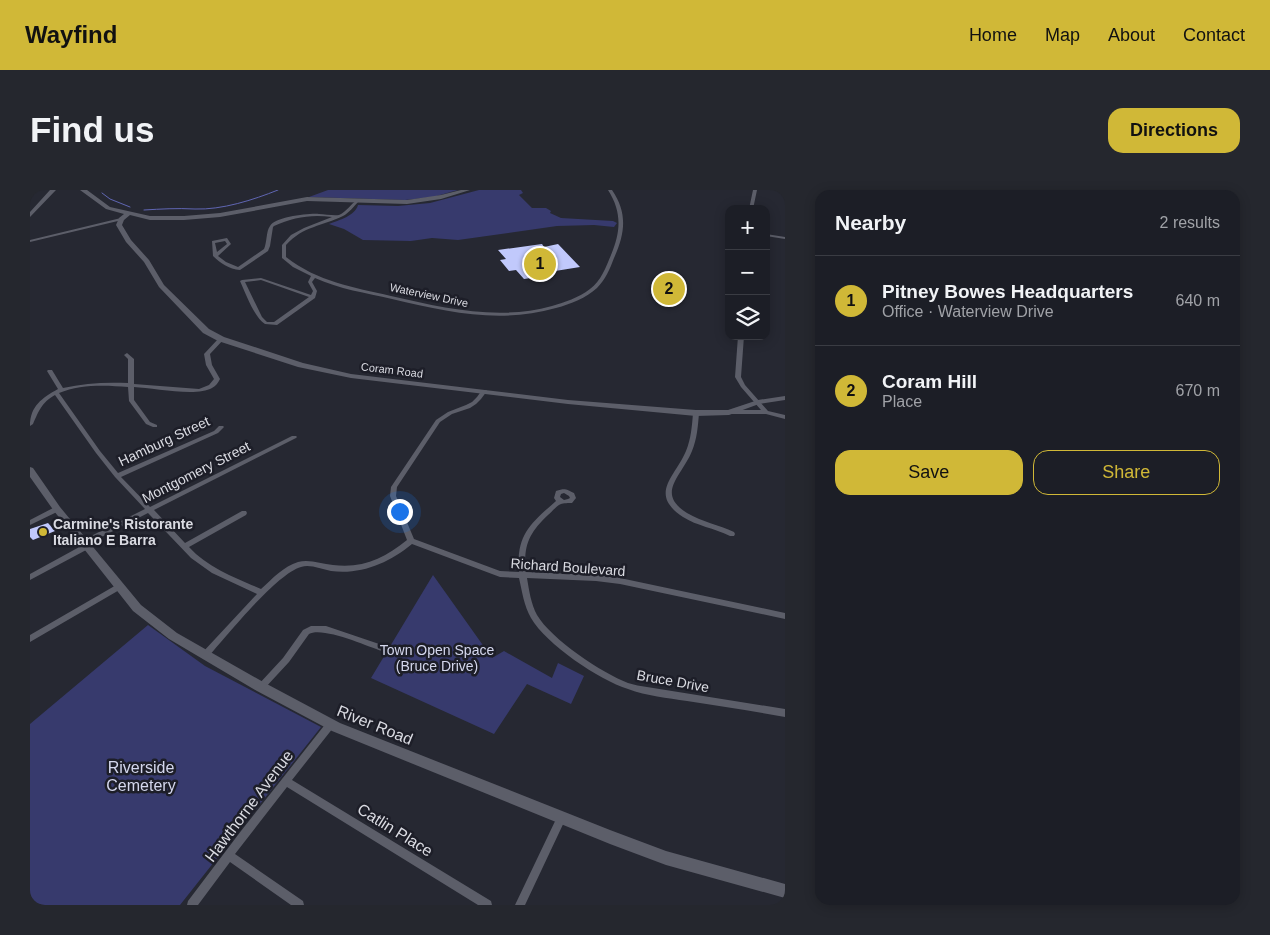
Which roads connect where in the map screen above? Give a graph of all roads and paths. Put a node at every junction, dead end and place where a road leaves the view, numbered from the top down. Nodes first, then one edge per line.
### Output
1 (53, 190) edge
2 (83, 190) edge
3 (467, 190) edge
4 (610, 190) edge
5 (755, 190) edge
6 (356, 201) junction
7 (752, 205) edge
8 (30, 214) edge
9 (125, 217) junction
10 (337, 218) junction
11 (770, 236) edge
12 (785, 238) edge
13 (30, 241) edge
14 (215, 256) dead end
15 (238, 269) junction
16 (313, 277) junction
17 (245, 280) junction
18 (313, 297) junction
19 (221, 339) junction
20 (741, 340) edge
21 (127, 355) dead end
22 (50, 371) dead end
23 (130, 386) junction
24 (484, 391) junction
25 (59, 392) junction
26 (785, 398) edge
27 (758, 402) junction
28 (729, 412) junction
29 (766, 412) junction
30 (696, 413) junction
31 (785, 417) edge
32 (30, 424) edge
33 (155, 426) dead end
34 (221, 427) dead end
35 (294, 437) dead end
36 (30, 470) edge
37 (117, 476) junction
38 (560, 501) dead end
39 (57, 509) junction
40 (148, 510) junction
41 (244, 513) dead end
42 (30, 524) edge
43 (732, 534) dead end
44 (411, 541) junction
45 (84, 545) junction
46 (184, 546) junction
47 (522, 575) junction
48 (30, 577) edge
49 (118, 587) junction
50 (262, 594) junction
51 (785, 616) edge
52 (30, 639) edge
53 (382, 648) dead end
54 (205, 655) junction
55 (261, 687) junction
56 (785, 712) edge
57 (330, 725) junction
58 (286, 781) junction
59 (561, 818) junction
60 (230, 856) junction
61 (785, 891) edge
62 (192, 905) edge
63 (299, 905) edge
64 (487, 905) edge
65 (520, 905) edge

1 - 8 main road
2 - 9 main road
3 - 6 main road
4 - 16 street, Waterview Drive
5 - 7 street
6 - 9 main road
6 - 10 street, Waterview Drive
9 - 13 street
9 - 19 main road, Coram Road
10 - 15 street
10 - 16 street, Waterview Drive
11 - 12 street
14 - 15 street
15 - 17 street
16 - 18 street
17 - 18 street
17 - 18 street
19 - 23 street
19 - 24 main road, Coram Road
20 - 27 street
21 - 23 street
22 - 25 street
23 - 25 street
23 - 33 street
24 - 30 main road, Coram Road
24 - 44 street
25 - 32 street
25 - 37 street
26 - 27 main road, Coram Road
27 - 28 main road, Coram Road
27 - 29 street
28 - 29 street
28 - 30 main road, Coram Road
29 - 31 street
30 - 43 street
34 - 37 street, Hamburg Street
35 - 40 street, Montgomery Street
36 - 39 main road, River Road
37 - 40 street
38 - 47 street, Bruce Drive
39 - 42 street
39 - 45 main road, River Road
40 - 45 street, Montgomery Street
40 - 46 street
41 - 46 street
44 - 47 street, Richard Boulevard
44 - 50 street
45 - 48 street, Montgomery Street
45 - 49 main road, River Road
46 - 50 street
47 - 51 street, Richard Boulevard
47 - 56 street, Bruce Drive
49 - 52 street
49 - 54 main road, River Road
50 - 54 street
53 - 55 street
54 - 55 main road, River Road
55 - 57 main road, River Road
57 - 58 street, Hawthorne Avenue
57 - 59 main road, River Road
58 - 60 street, Hawthorne Avenue
58 - 64 street, Catlin Place
59 - 61 main road, River Road
59 - 65 street
60 - 62 street, Hawthorne Avenue
60 - 63 street

